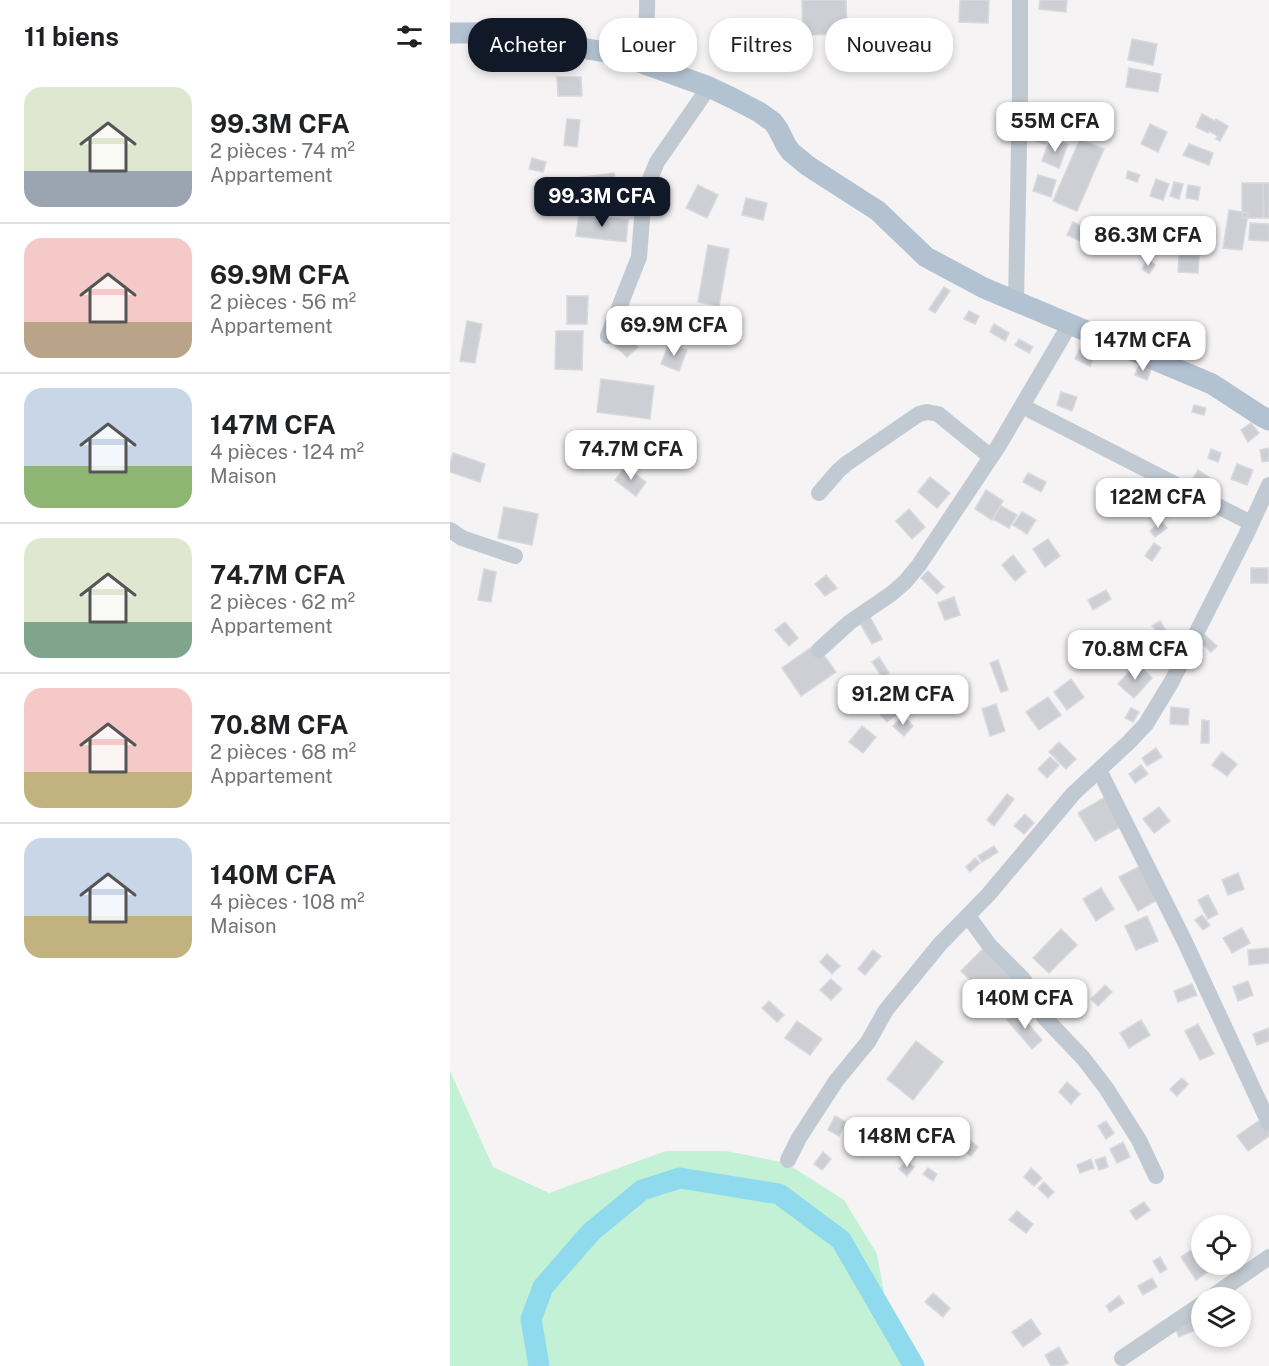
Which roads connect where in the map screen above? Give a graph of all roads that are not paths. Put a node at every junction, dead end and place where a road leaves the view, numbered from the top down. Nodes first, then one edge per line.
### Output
1 (647, 0) edge
2 (1020, 0) edge
3 (648, 18) edge
4 (450, 33) edge
5 (599, 51) edge
6 (667, 72) edge
7 (709, 87) junction
8 (1016, 301) junction
9 (1070, 324) junction
10 (608, 336) dead end
11 (1022, 406) junction
12 (1269, 420) edge
13 (991, 457) junction
14 (1269, 485) edge
15 (819, 493) dead end
16 (1251, 523) junction
17 (450, 530) edge
18 (515, 556) dead end
19 (819, 650) dead end
20 (1099, 770) junction
21 (968, 916) junction
22 (1269, 1123) edge
23 (788, 1160) dead end
24 (1156, 1176) dead end
25 (1269, 1257) edge
26 (1226, 1287) edge
27 (1191, 1311) edge
28 (1122, 1358) dead end

1 - 3 street
2 - 8 street
4 - 5 main road
6 - 7 main road
7 - 8 main road
7 - 10 street
8 - 9 main road
9 - 11 street
9 - 12 main road
11 - 13 street
11 - 16 street
13 - 15 street
13 - 19 street
14 - 16 street
16 - 20 street
17 - 18 street
20 - 21 street
20 - 22 street
21 - 23 street
21 - 24 street
25 - 26 street
27 - 28 street

